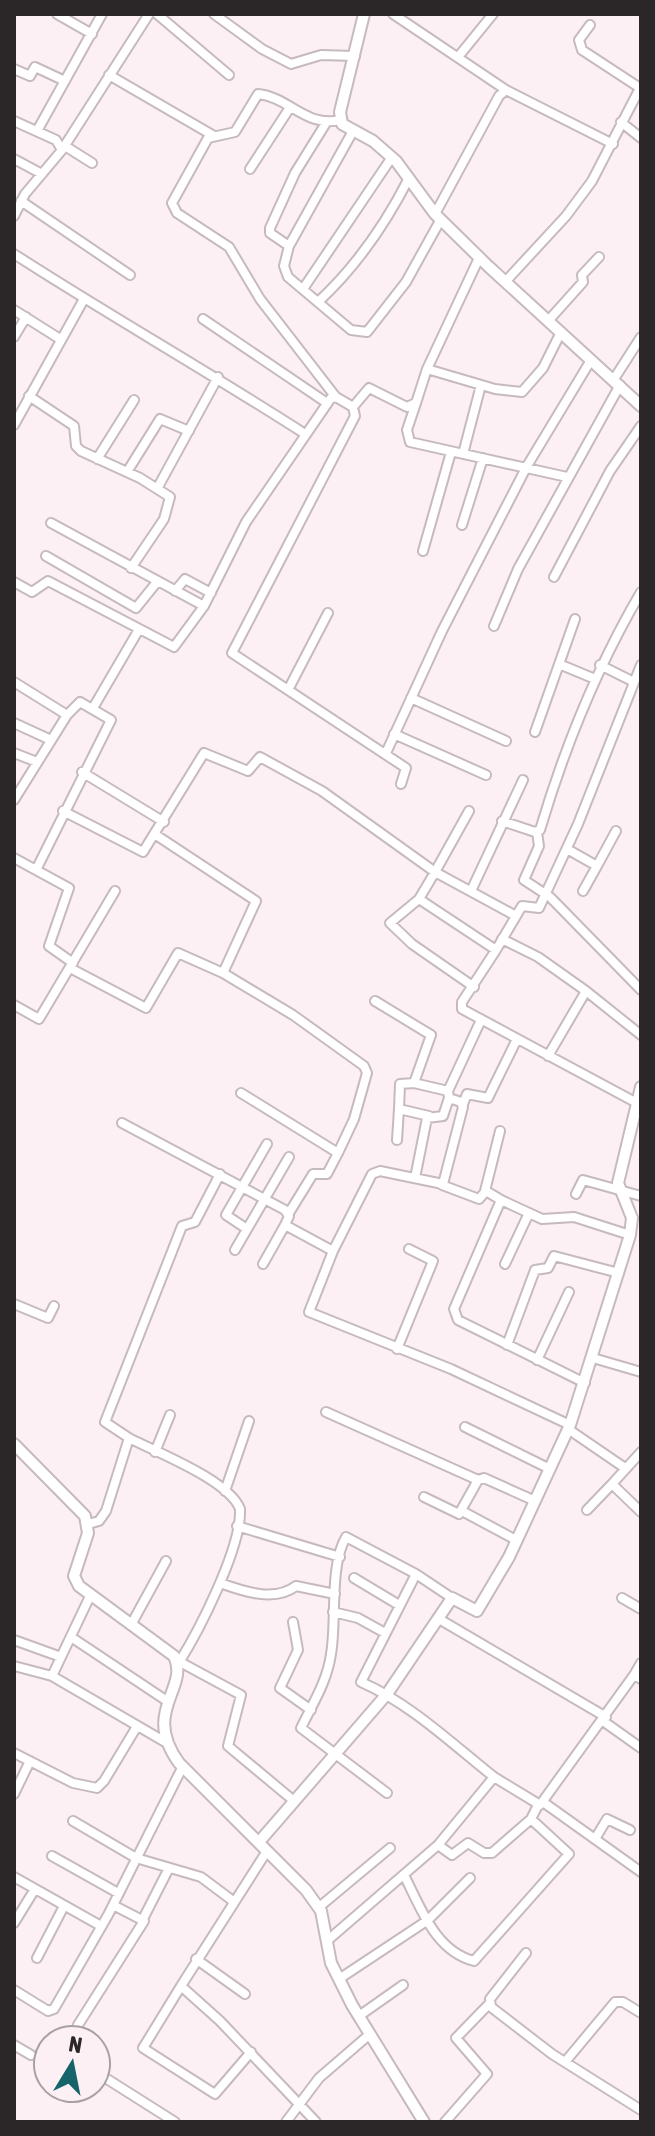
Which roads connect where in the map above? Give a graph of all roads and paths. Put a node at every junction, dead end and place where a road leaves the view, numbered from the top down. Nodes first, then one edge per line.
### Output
1 (57, 14) edge
2 (102, 14) edge
3 (149, 14) edge
4 (157, 14) edge
5 (214, 14) edge
6 (364, 14) edge
7 (393, 14) edge
8 (493, 14) edge
9 (590, 25) dead end
10 (92, 34) junction
11 (355, 56) junction
12 (458, 57) junction
13 (14, 69) edge
14 (109, 75) junction
15 (229, 75) dead end
16 (65, 81) junction
17 (506, 90) junction
18 (289, 109) junction
19 (340, 120) junction
20 (14, 121) edge
21 (621, 122) junction
22 (326, 123) junction
23 (37, 131) junction
24 (353, 131) junction
25 (214, 136) junction
26 (641, 138) edge
27 (613, 144) junction
28 (64, 148) junction
29 (392, 157) junction
30 (14, 159) edge
31 (92, 163) dead end
32 (250, 169) dead end
33 (42, 174) junction
34 (409, 178) junction
35 (21, 201) junction
36 (14, 216) edge
37 (438, 216) junction
38 (289, 246) junction
39 (14, 254) edge
40 (599, 257) dead end
41 (479, 258) junction
42 (130, 275) dead end
43 (505, 282) junction
44 (303, 289) junction
45 (84, 299) junction
46 (318, 302) junction
47 (14, 310) edge
48 (26, 317) junction
49 (203, 319) dead end
50 (548, 321) junction
51 (561, 332) junction
52 (14, 337) edge
53 (641, 337) edge
54 (60, 339) junction
55 (591, 360) junction
56 (427, 369) junction
57 (218, 377) junction
58 (617, 382) junction
59 (481, 385) junction
60 (29, 396) junction
61 (331, 399) junction
62 (134, 400) dead end
63 (416, 403) junction
64 (641, 406) edge
65 (353, 407) junction
66 (14, 425) edge
67 (641, 426) edge
68 (189, 431) junction
69 (305, 434) junction
70 (451, 452) junction
71 (463, 454) junction
72 (483, 458) junction
73 (97, 459) junction
74 (527, 466) junction
75 (127, 472) junction
76 (567, 477) junction
77 (158, 487) junction
78 (51, 523) dead end
79 (462, 525) dead end
80 (423, 551) dead end
81 (46, 556) dead end
82 (131, 568) junction
83 (554, 577) dead end
84 (14, 582) edge
85 (157, 582) junction
86 (175, 591) junction
87 (641, 592) edge
88 (211, 593) junction
89 (204, 606) junction
90 (328, 613) dead end
91 (575, 619) dead end
92 (494, 626) dead end
93 (138, 631) junction
94 (559, 664) junction
95 (600, 665) junction
96 (641, 665) edge
97 (595, 679) junction
98 (14, 682) edge
99 (634, 682) junction
100 (288, 690) junction
101 (411, 698) junction
102 (93, 708) junction
103 (67, 715) junction
104 (14, 723) edge
105 (535, 732) dead end
106 (394, 734) junction
107 (51, 740) junction
108 (506, 741) dead end
109 (14, 753) edge
110 (386, 753) junction
111 (37, 762) junction
112 (82, 772) junction
113 (486, 775) dead end
114 (523, 780) dead end
115 (401, 784) dead end
116 (14, 800) edge
117 (63, 811) junction
118 (469, 811) dead end
119 (502, 821) junction
120 (164, 822) junction
121 (616, 831) dead end
122 (537, 832) junction
123 (156, 835) junction
124 (567, 849) junction
125 (14, 858) edge
126 (597, 866) junction
127 (36, 870) junction
128 (435, 872) junction
129 (115, 891) dead end
130 (471, 891) junction
131 (583, 891) dead end
132 (547, 894) junction
133 (419, 899) junction
134 (516, 916) junction
135 (502, 939) junction
136 (496, 950) junction
137 (72, 966) junction
138 (223, 973) junction
139 (474, 987) junction
140 (641, 990) edge
141 (586, 991) junction
142 (375, 1001) dead end
143 (14, 1005) edge
144 (481, 1020) junction
145 (641, 1035) edge
146 (517, 1039) junction
147 (548, 1056) junction
148 (414, 1083) junction
149 (641, 1087) edge
150 (241, 1093) dead end
151 (448, 1094) junction
152 (637, 1103) junction
153 (463, 1104) junction
154 (399, 1109) junction
155 (429, 1116) junction
156 (122, 1123) dead end
157 (500, 1131) dead end
158 (397, 1140) dead end
159 (267, 1144) dead end
160 (338, 1153) junction
161 (289, 1157) dead end
162 (220, 1174) junction
163 (415, 1178) junction
164 (442, 1185) junction
165 (242, 1186) junction
166 (485, 1191) junction
167 (620, 1191) junction
168 (576, 1194) dead end
169 (641, 1196) edge
170 (264, 1198) junction
171 (501, 1200) junction
172 (289, 1213) junction
173 (529, 1213) junction
174 (285, 1225) junction
175 (247, 1229) junction
176 (630, 1235) junction
177 (409, 1249) dead end
178 (235, 1250) dead end
179 (333, 1251) junction
180 (263, 1264) dead end
181 (505, 1264) dead end
182 (619, 1273) junction
183 (569, 1292) dead end
184 (14, 1304) edge
185 (54, 1306) dead end
186 (507, 1345) junction
187 (397, 1349) junction
188 (593, 1358) junction
189 (537, 1360) junction
190 (641, 1372) edge
191 (585, 1383) junction
192 (326, 1412) dead end
193 (170, 1415) dead end
194 (249, 1421) dead end
195 (465, 1427) dead end
196 (569, 1427) junction
197 (129, 1438) junction
198 (14, 1444) edge
199 (155, 1452) junction
200 (641, 1452) edge
201 (548, 1468) junction
202 (625, 1468) junction
203 (478, 1480) junction
204 (612, 1484) junction
205 (225, 1491) junction
206 (424, 1497) dead end
207 (533, 1500) junction
208 (587, 1510) dead end
209 (462, 1511) junction
210 (641, 1512) edge
211 (88, 1524) junction
212 (237, 1526) junction
213 (516, 1540) junction
214 (340, 1557) junction
215 (166, 1561) dead end
216 (416, 1574) junction
217 (354, 1578) dead end
218 (220, 1583) junction
219 (91, 1594) junction
220 (335, 1594) junction
221 (452, 1598) junction
222 (622, 1598) dead end
223 (399, 1605) junction
224 (641, 1609) edge
225 (333, 1612) junction
226 (439, 1619) junction
227 (293, 1622) dead end
228 (132, 1623) junction
229 (385, 1633) junction
230 (71, 1637) junction
231 (14, 1640) edge
232 (61, 1657) junction
233 (179, 1663) junction
234 (641, 1663) edge
235 (14, 1666) edge
236 (52, 1676) junction
237 (637, 1677) edge
238 (387, 1694) junction
239 (167, 1701) junction
240 (311, 1710) junction
241 (604, 1719) junction
242 (136, 1728) junction
243 (167, 1743) junction
244 (641, 1748) edge
245 (14, 1753) edge
246 (336, 1753) junction
247 (30, 1761) junction
248 (183, 1766) junction
249 (494, 1777) junction
250 (387, 1793) dead end
251 (14, 1794) edge
252 (294, 1801) junction
253 (540, 1804) junction
254 (531, 1819) junction
255 (73, 1821) dead end
256 (630, 1830) dead end
257 (595, 1839) junction
258 (259, 1842) junction
259 (438, 1845) junction
260 (390, 1848) dead end
261 (267, 1851) junction
262 (52, 1856) dead end
263 (136, 1858) junction
264 (168, 1870) junction
265 (641, 1872) edge
266 (404, 1875) junction
267 (14, 1877) edge
268 (470, 1878) dead end
269 (35, 1889) junction
270 (118, 1893) junction
271 (233, 1901) junction
272 (113, 1905) junction
273 (64, 1906) junction
274 (318, 1908) junction
275 (143, 1919) junction
276 (428, 1920) junction
277 (14, 1923) edge
278 (101, 1926) junction
279 (328, 1940) junction
280 (526, 1953) dead end
281 (37, 1958) dead end
282 (196, 1959) junction
283 (339, 1979) junction
284 (403, 1985) dead end
285 (181, 1986) junction
286 (14, 1990) edge
287 (245, 1994) dead end
288 (489, 2004) junction
289 (641, 2013) edge
290 (359, 2016) junction
291 (79, 2024) edge
292 (370, 2034) junction
293 (14, 2045) edge
294 (251, 2052) junction
295 (31, 2055) dead end
296 (565, 2062) junction
297 (112, 2082) edge
298 (300, 2104) junction
299 (641, 2110) edge
300 (175, 2122) edge
301 (286, 2122) edge
302 (316, 2122) edge
303 (424, 2122) edge
304 (445, 2122) edge

1 - 10 street
2 - 10 street
3 - 14 street
4 - 15 street
5 - 11 street
6 - 11 street
7 - 12 street
8 - 12 street
9 - 21 street
10 - 16 street
11 - 19 street
12 - 17 street
13 - 16 street
14 - 25 street
14 - 28 street
16 - 23 street
17 - 27 street
17 - 37 street
18 - 22 street
18 - 25 street
18 - 32 street
19 - 22 street
19 - 24 street
20 - 23 street
21 - 26 street
21 - 27 street
22 - 38 street
23 - 28 street
24 - 29 street
24 - 38 street
25 - 61 street
27 - 43 street
28 - 31 street
28 - 33 street
29 - 34 street
29 - 44 street
30 - 33 street
33 - 35 street
34 - 37 street
34 - 46 street
35 - 36 street
35 - 42 street
37 - 41 street
37 - 46 street
38 - 44 street
39 - 45 street
40 - 50 street
41 - 43 street
41 - 56 street
43 - 50 street
44 - 46 street
45 - 54 street
45 - 57 street
47 - 48 street
48 - 52 street
48 - 54 street
49 - 61 street
50 - 51 street
51 - 55 street
51 - 59 street
53 - 58 street
54 - 60 street
55 - 58 street
55 - 74 street
56 - 59 street
56 - 63 street
57 - 68 street
57 - 69 street
58 - 64 street
58 - 76 street
59 - 71 street
60 - 66 street
60 - 73 street
61 - 65 street
61 - 69 street
62 - 73 street
63 - 65 street
63 - 70 street
65 - 100 street
67 - 83 street
68 - 75 street
68 - 77 street
69 - 88 street
70 - 71 street
70 - 80 street
71 - 72 street
72 - 74 street
72 - 79 street
73 - 75 street
74 - 76 street
74 - 101 street
75 - 77 street
76 - 92 street
77 - 82 street
78 - 82 street
81 - 85 street
82 - 85 street
84 - 93 street
85 - 86 street
86 - 88 street
86 - 89 street
87 - 95 street
88 - 89 street
89 - 93 street
90 - 100 street
91 - 94 street
93 - 102 street
94 - 97 street
94 - 105 street
95 - 97 street
95 - 99 street
96 - 99 street
97 - 122 street
98 - 103 street
99 - 124 street
100 - 110 street
101 - 106 street
101 - 108 street
102 - 103 street
102 - 112 street
103 - 107 street
104 - 107 street
106 - 110 street
106 - 113 street
107 - 111 street
109 - 111 street
110 - 115 street
111 - 116 street
112 - 117 street
112 - 120 street
114 - 119 street
117 - 123 street
117 - 127 street
118 - 128 street
119 - 122 street
119 - 130 street
120 - 123 street
120 - 128 street
121 - 126 street
122 - 132 street
123 - 138 street
124 - 126 street
124 - 132 street
125 - 127 street
126 - 131 street
127 - 137 street
128 - 130 street
128 - 133 street
129 - 137 street
130 - 134 street
132 - 134 street
132 - 140 street
133 - 136 street
133 - 139 street
134 - 135 street
135 - 136 street
135 - 141 street
136 - 139 street
137 - 138 street
137 - 143 street
138 - 160 street
139 - 144 street
141 - 145 street
141 - 147 street
142 - 148 street
144 - 146 street
144 - 151 street
146 - 147 street
146 - 153 street
147 - 152 street
148 - 151 street
148 - 154 street
149 - 152 street
150 - 160 street
151 - 153 street
151 - 155 street
152 - 167 street
153 - 164 street
154 - 155 street
154 - 158 street
155 - 163 street
156 - 162 street
157 - 166 street
159 - 165 street
160 - 172 street
161 - 170 street
162 - 165 street
162 - 197 street
163 - 164 street
163 - 179 street
164 - 166 street
165 - 170 street
165 - 175 street
166 - 171 street
167 - 168 street
167 - 169 street
167 - 176 street
170 - 172 street
170 - 175 street
171 - 173 street
171 - 186 street
172 - 174 street
173 - 176 street
173 - 181 street
174 - 179 street
174 - 180 street
175 - 178 street
176 - 182 street
177 - 187 street
179 - 187 street
182 - 186 street
182 - 188 street
183 - 189 street
184 - 185 street
186 - 189 street
187 - 196 street
188 - 190 street
188 - 191 street
189 - 191 street
191 - 196 street
192 - 203 street
193 - 199 street
194 - 205 street
195 - 201 street
196 - 201 street
196 - 202 street
197 - 199 street
197 - 211 street
198 - 211 street
199 - 205 street
200 - 202 street
201 - 207 street
202 - 204 street
203 - 207 street
203 - 209 street
204 - 208 street
204 - 210 street
205 - 212 street
206 - 209 street
207 - 213 street
209 - 213 street
211 - 219 street
212 - 214 street
212 - 218 street
213 - 221 street
214 - 216 street
214 - 220 street
215 - 228 street
216 - 221 street
216 - 223 street
217 - 223 street
218 - 220 street
218 - 233 street
219 - 228 street
219 - 230 street
220 - 225 street
221 - 226 street
222 - 224 street
223 - 229 street
225 - 229 street
225 - 240 street
226 - 238 street
226 - 241 street
227 - 240 street
228 - 233 street
229 - 238 street
230 - 232 street
230 - 239 street
231 - 232 street
232 - 236 street
233 - 239 street
233 - 252 street
234 - 237 street
235 - 236 street
236 - 242 street
237 - 241 street
238 - 246 street
238 - 249 street
239 - 243 street
240 - 246 street
241 - 244 street
241 - 253 street
242 - 243 street
242 - 247 street
243 - 248 street
245 - 247 street
246 - 250 street
246 - 252 street
247 - 251 street
248 - 258 street
248 - 263 street
249 - 253 street
249 - 259 street
252 - 258 street
253 - 254 street
253 - 257 street
254 - 259 street
254 - 276 street
255 - 263 street
256 - 257 street
257 - 265 street
258 - 261 street
259 - 266 street
260 - 274 street
261 - 271 street
261 - 274 street
262 - 270 street
263 - 264 street
263 - 270 street
264 - 271 street
264 - 275 street
266 - 276 street
266 - 279 street
267 - 269 street
268 - 276 street
269 - 273 street
269 - 277 street
270 - 272 street
271 - 282 street
272 - 275 street
272 - 278 street
273 - 278 street
273 - 281 street
274 - 279 street
275 - 291 street
276 - 283 street
278 - 286 street
279 - 283 street
280 - 288 street
282 - 285 street
282 - 287 street
283 - 290 street
284 - 290 street
285 - 294 street
285 - 294 street
288 - 296 street
288 - 304 street
289 - 296 street
290 - 292 street
292 - 298 street
292 - 303 street
293 - 295 street
294 - 298 street
296 - 299 street
297 - 300 street
298 - 301 street
298 - 302 street

